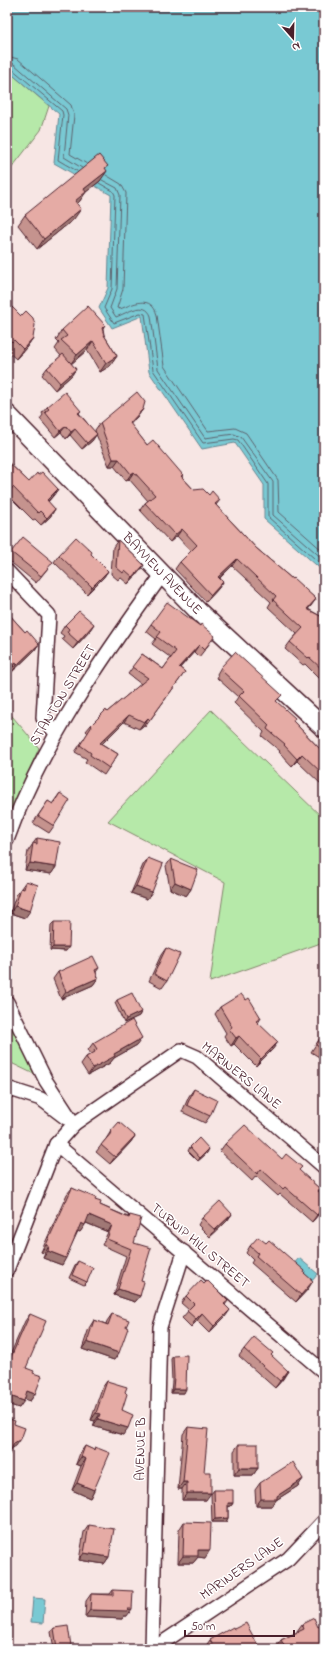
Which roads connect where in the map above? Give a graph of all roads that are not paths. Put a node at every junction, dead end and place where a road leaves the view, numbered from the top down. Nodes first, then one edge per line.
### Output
1 (7, 414) edge
2 (7, 571) edge
3 (162, 575) junction
4 (324, 728) edge
5 (56, 734) junction
6 (7, 840) edge
7 (7, 1002) edge
8 (7, 1088) edge
9 (74, 1124) junction
10 (56, 1144) junction
11 (324, 1167) edge
12 (184, 1252) junction
13 (7, 1270) edge
14 (324, 1372) edge
15 (324, 1521) edge
16 (152, 1649) edge

1 - 3 main road, BAYVIEW AVENUE
2 - 5 street
3 - 4 main road, BAYVIEW AVENUE
3 - 5 street, STANTON STREET
5 - 6 street, STANTON STREET
7 - 9 street
8 - 9 street
9 - 10 street
9 - 11 street, MARINERS LANE
10 - 12 street, TURNIP HILL STREET
10 - 13 street
12 - 14 street, TURNIP HILL STREET
12 - 16 street, AVENUE B
15 - 16 street, MARINERS LANE

